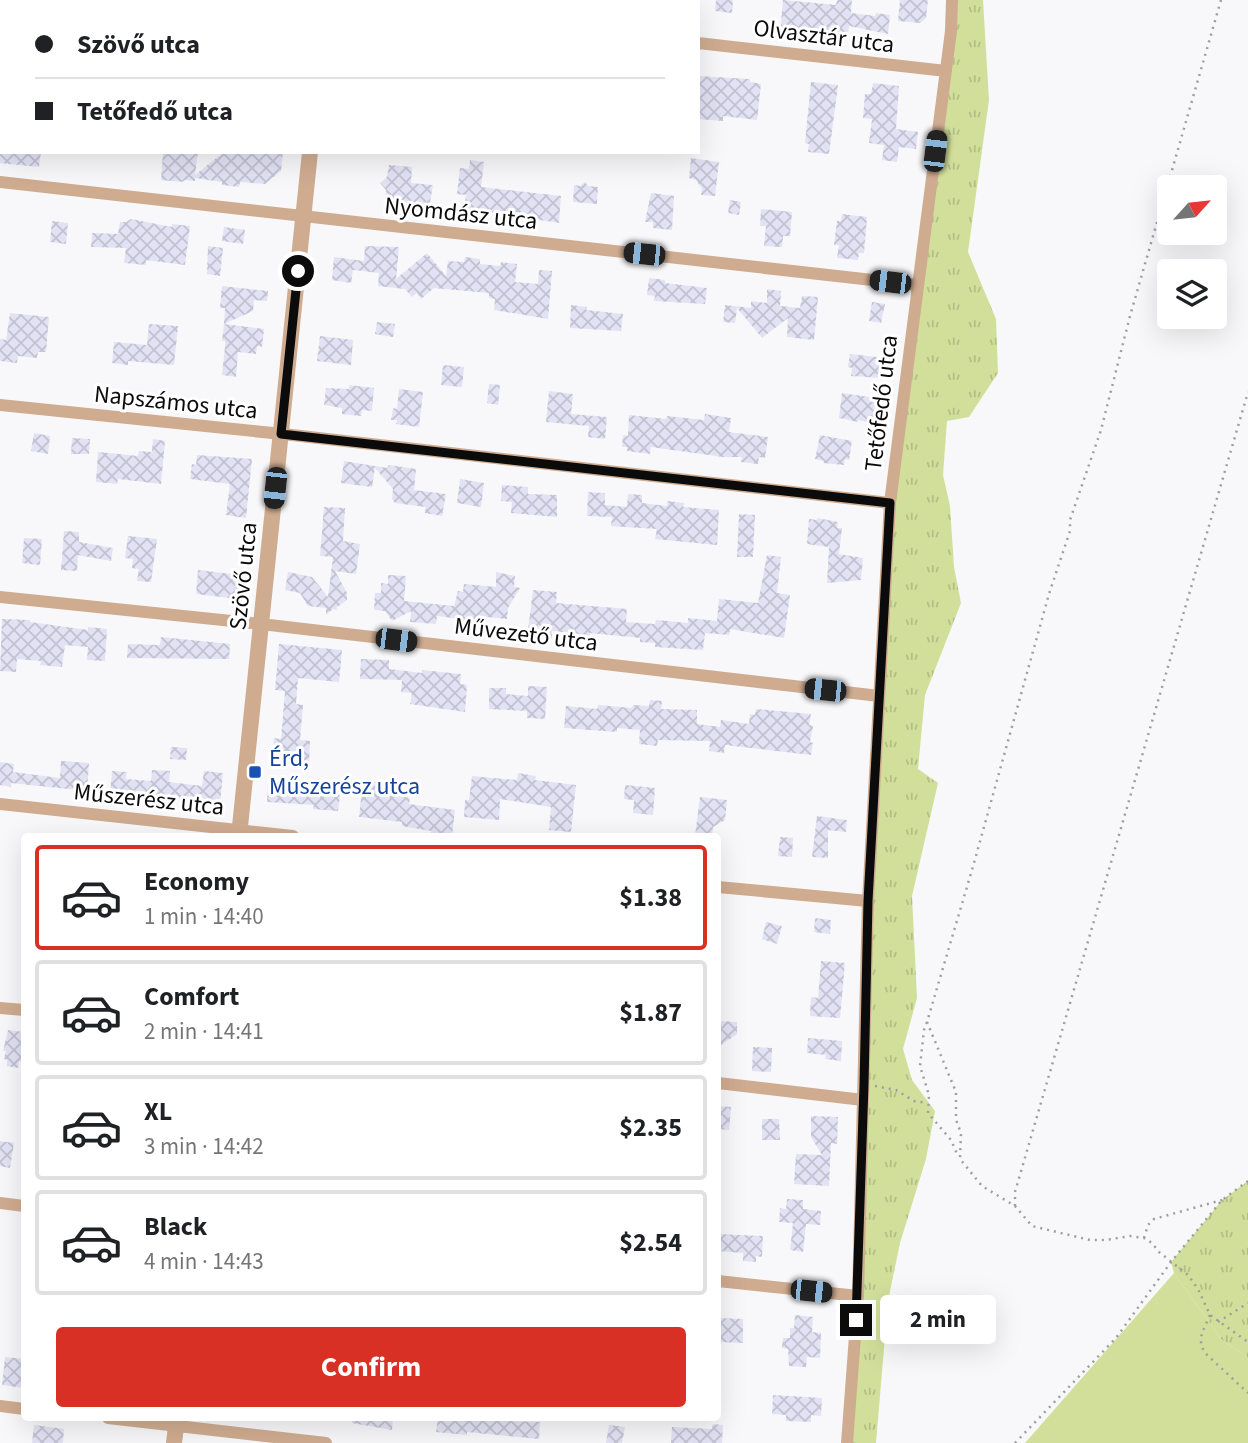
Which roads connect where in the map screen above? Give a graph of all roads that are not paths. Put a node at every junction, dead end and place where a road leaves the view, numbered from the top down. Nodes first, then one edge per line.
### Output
1 (953, 0) edge
2 (700, 43) edge
3 (946, 71) junction
4 (310, 154) edge
5 (0, 182) edge
6 (303, 216) junction
7 (917, 285) junction
8 (0, 405) edge
9 (281, 434) junction
10 (890, 503) junction
11 (0, 597) edge
12 (261, 624) junction
13 (879, 696) junction
14 (0, 804) edge
15 (239, 833) edge
16 (721, 887) edge
17 (868, 901) junction
18 (0, 1008) edge
19 (21, 1010) edge
20 (721, 1083) edge
21 (863, 1100) junction
22 (0, 1203) edge
23 (21, 1206) edge
24 (721, 1281) edge
25 (858, 1296) junction
26 (0, 1406) edge
27 (21, 1409) edge
28 (177, 1421) edge
29 (174, 1443) edge
30 (326, 1443) edge
31 (846, 1443) edge

1 - 3 street, Tetőfedő utca
2 - 3 street, Olvasztár utca
3 - 7 street, Tetőfedő utca
4 - 6 street, Szövő utca
5 - 6 street, Nyomdász utca
6 - 7 street, Nyomdász utca
6 - 9 street, Szövő utca
7 - 10 street, Tetőfedő utca
8 - 9 street, Napszámos utca
9 - 10 street, Napszámos utca
9 - 12 street, Szövő utca
10 - 13 street, Tetőfedő utca
11 - 12 street, Művezető utca
12 - 13 street, Művezető utca
12 - 15 street, Szövő utca
13 - 17 street, Tetőfedő utca
14 - 15 street, Műszerész utca
16 - 17 street
17 - 21 street, Tetőfedő utca
18 - 19 street
20 - 21 street
21 - 25 street, Tetőfedő utca
22 - 23 street
24 - 25 street
25 - 31 street, Tetőfedő utca
26 - 27 street
28 - 29 street
28 - 30 street

